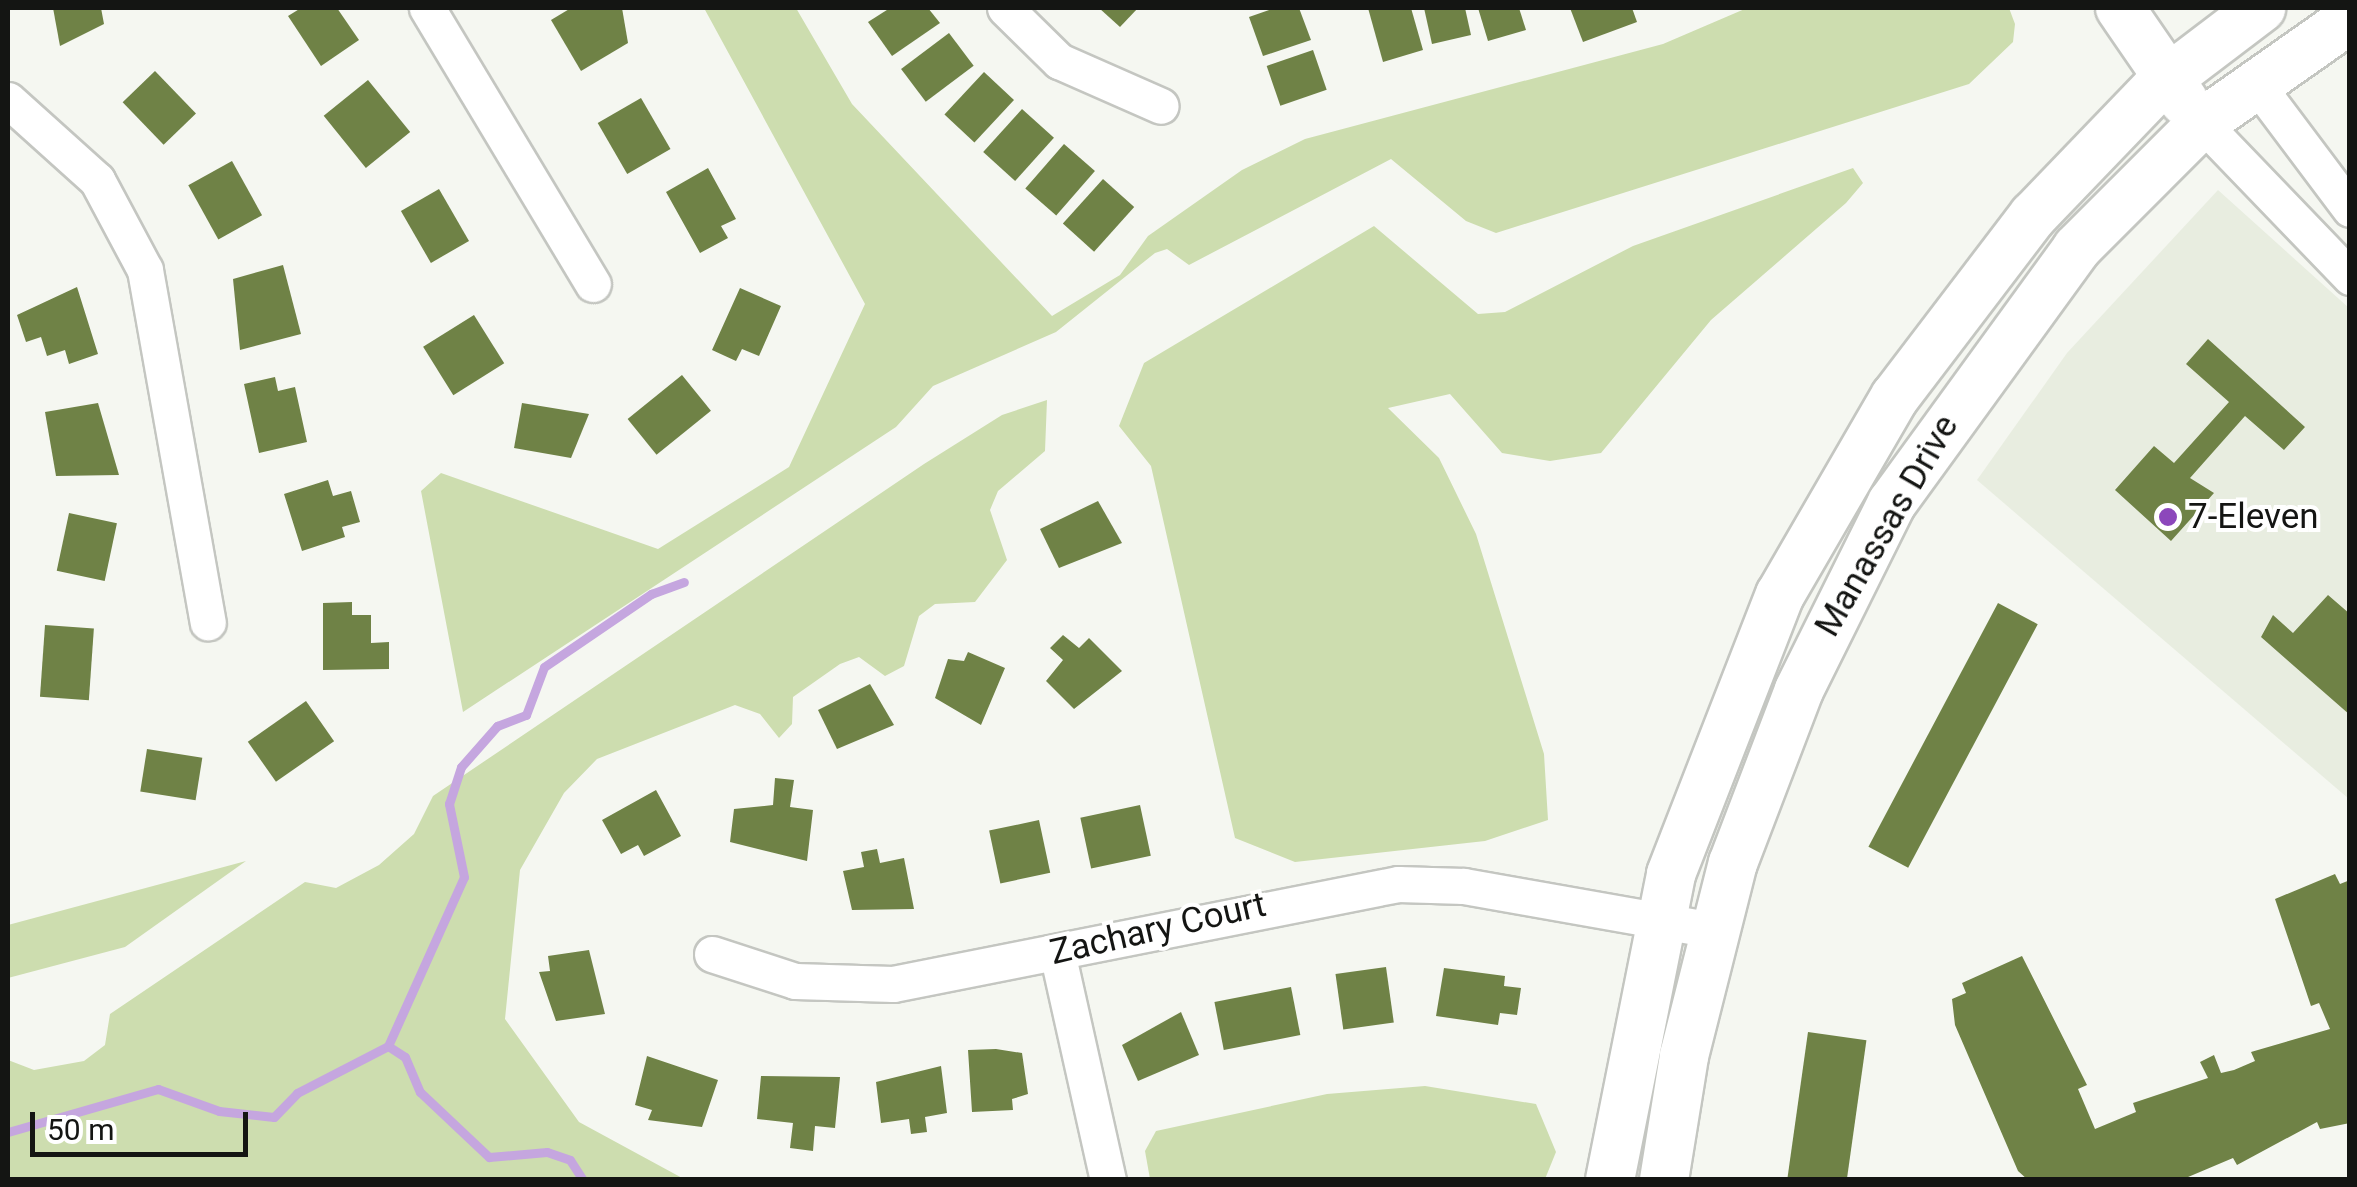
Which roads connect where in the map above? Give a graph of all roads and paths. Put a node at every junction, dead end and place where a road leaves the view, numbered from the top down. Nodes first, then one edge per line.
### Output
1 (428, 8) edge
2 (1005, 8) edge
3 (2120, 8) edge
4 (2261, 8) edge
5 (2350, 19) edge
6 (2207, 22) edge
7 (2167, 79) junction
8 (2254, 81) junction
9 (8, 100) edge
10 (1161, 106) dead end
11 (2202, 123) junction
12 (2350, 209) edge
13 (2350, 277) edge
14 (593, 284) dead end
15 (208, 622) dead end
16 (1656, 934) junction
17 (1709, 948) junction
18 (1057, 952) junction
19 (712, 954) dead end
20 (1108, 1180) edge
21 (1610, 1180) edge
22 (1664, 1180) edge

1 - 14 street
2 - 10 street
3 - 7 street
4 - 6 street, Manassas Drive
5 - 8 street, Manassas Drive
6 - 7 street, Manassas Drive
6 - 8 street
7 - 11 street
7 - 16 street, Manassas Drive
8 - 11 street, Manassas Drive
8 - 12 street
9 - 15 street
11 - 13 street
11 - 17 street, Manassas Drive
16 - 17 street, Zachary Court
16 - 18 street, Zachary Court
16 - 21 street, Manassas Drive
17 - 22 street, Manassas Drive
18 - 19 street, Zachary Court
18 - 20 street

